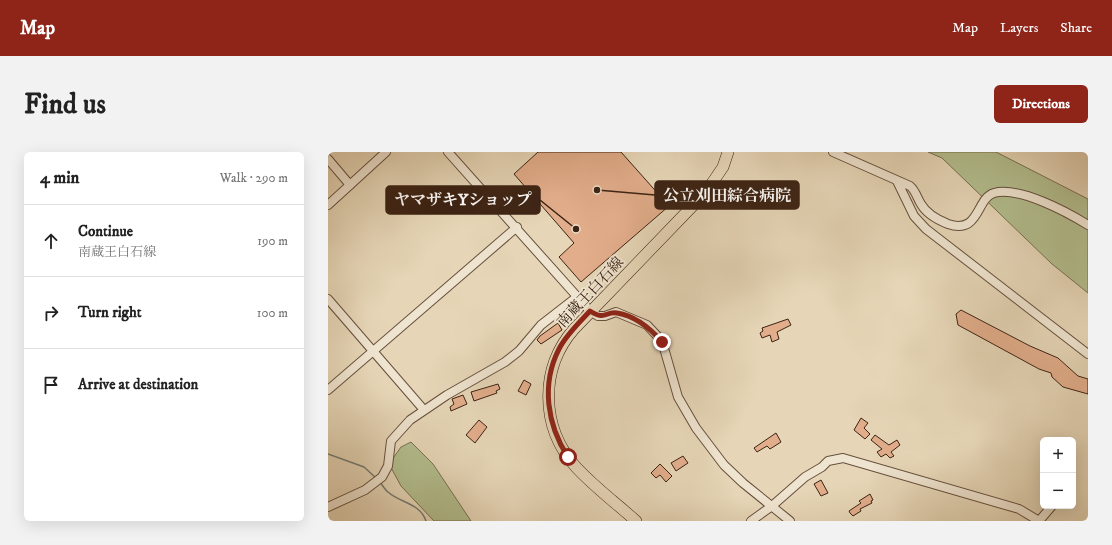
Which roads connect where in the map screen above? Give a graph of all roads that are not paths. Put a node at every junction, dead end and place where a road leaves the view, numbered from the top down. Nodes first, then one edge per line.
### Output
1 (386, 152) edge
2 (448, 152) edge
3 (728, 152) edge
4 (833, 152) edge
5 (328, 159) edge
6 (898, 181) junction
7 (350, 184) junction
8 (328, 205) edge
9 (1088, 225) edge
10 (517, 227) junction
11 (577, 297) junction
12 (328, 299) edge
13 (590, 311) junction
14 (374, 351) junction
15 (1088, 354) edge
16 (328, 390) edge
17 (424, 410) junction
18 (772, 506) junction
19 (328, 507) edge
20 (1049, 509) edge
21 (636, 521) edge
22 (751, 521) edge
23 (790, 521) edge
24 (1039, 521) edge

1 - 7 street
2 - 10 street
3 - 13 main road, 南蔵王白石線
4 - 6 street
5 - 7 street
6 - 9 street
6 - 15 street
7 - 8 street
10 - 11 street
10 - 14 street
11 - 13 street
11 - 17 street
12 - 14 street
13 - 18 street
13 - 21 main road, 南蔵王白石線
14 - 16 street
14 - 17 street
17 - 19 street
18 - 22 street
18 - 23 street
18 - 24 street
20 - 24 street

